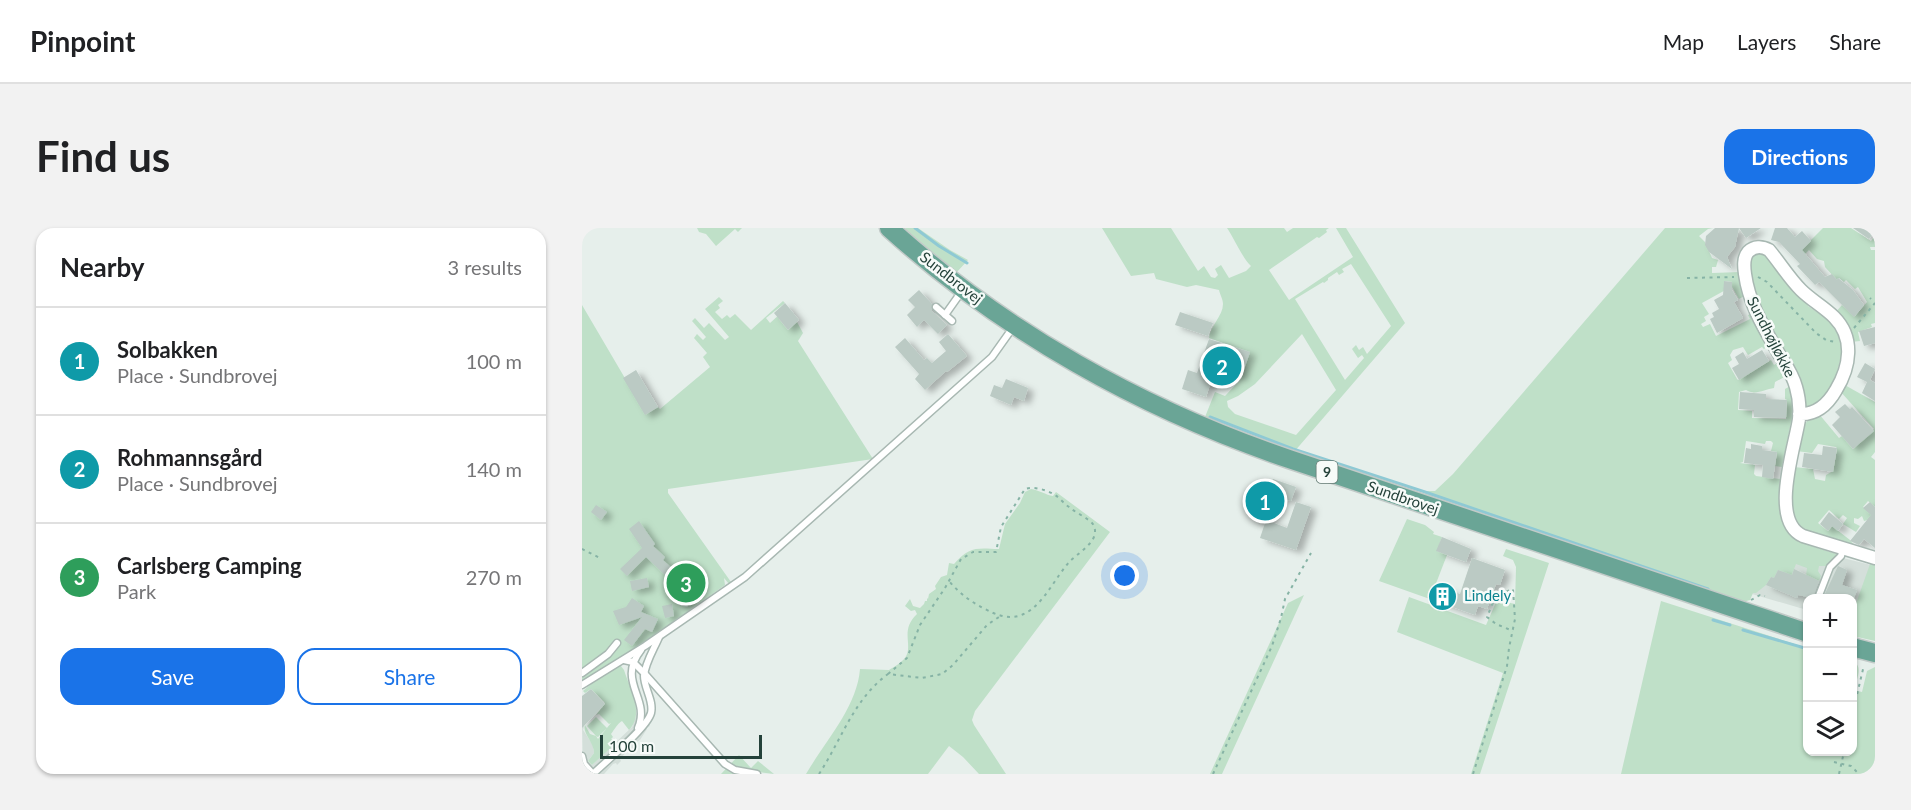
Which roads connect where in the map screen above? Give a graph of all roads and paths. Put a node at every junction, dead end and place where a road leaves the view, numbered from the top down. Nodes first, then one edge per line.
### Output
1 (889, 228) edge
2 (1745, 276) junction
3 (1687, 278) dead end
4 (964, 289) junction
5 (1875, 303) edge
6 (936, 307) dead end
7 (945, 315) junction
8 (952, 321) dead end
9 (1011, 331) junction
10 (1846, 337) junction
11 (1799, 414) junction
12 (582, 549) edge
13 (1844, 549) junction
14 (1311, 553) dead end
15 (600, 558) dead end
16 (1875, 558) edge
17 (949, 581) junction
18 (1820, 594) edge
19 (1765, 596) dead end
20 (1746, 603) dead end
21 (999, 617) junction
22 (1513, 631) junction
23 (1803, 631) edge
24 (659, 636) junction
25 (617, 643) dead end
26 (1857, 643) edge
27 (645, 646) junction
28 (1875, 646) edge
29 (1854, 648) edge
30 (1870, 658) edge
31 (620, 661) junction
32 (633, 662) junction
33 (644, 673) junction
34 (582, 674) edge
35 (888, 674) junction
36 (582, 685) edge
37 (1856, 702) edge
38 (635, 733) junction
39 (582, 756) edge
40 (1843, 756) edge
41 (1834, 762) dead end
42 (1842, 764) junction
43 (593, 774) edge
44 (757, 774) edge
45 (819, 774) edge
46 (1213, 774) edge
47 (1473, 774) edge
48 (1839, 774) edge
49 (1858, 774) edge

1 - 4 main road, Sundbrovej / 9
2 - 3 path
2 - 10 path
2 - 10 street, Sundhøjløkke
2 - 11 street, Sundhøjløkke
4 - 7 lane
4 - 9 main road, Sundbrovej / 9
5 - 10 path
6 - 7 lane
7 - 8 lane
9 - 23 main road, Sundbrovej / 9
9 - 24 lane
10 - 11 street
11 - 13 street, Sundhøjløkke
12 - 15 path
13 - 16 street, Sundhøjløkke
13 - 18 lane
14 - 46 path
17 - 21 path
17 - 21 path
17 - 35 path
19 - 20 path
21 - 35 path
22 - 22 path
22 - 47 path
24 - 27 lane
24 - 33 lane
25 - 34 lane
26 - 28 main road
27 - 31 lane
27 - 32 lane
29 - 30 main road
30 - 37 path
31 - 32 lane
31 - 36 lane
32 - 33 lane
32 - 38 lane
33 - 38 lane
33 - 44 lane
35 - 45 path
38 - 43 lane
39 - 43 lane
40 - 42 path
41 - 42 path
42 - 48 path
42 - 49 path

